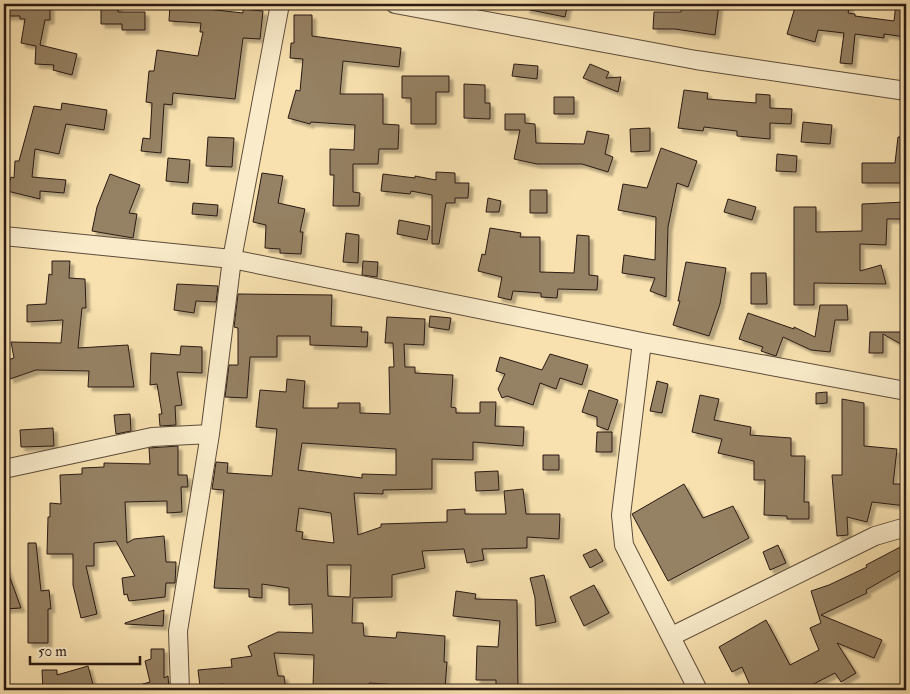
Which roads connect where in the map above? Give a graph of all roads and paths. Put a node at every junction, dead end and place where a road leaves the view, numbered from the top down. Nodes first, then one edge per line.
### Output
1 (280, 4) edge
2 (395, 4) edge
3 (906, 91) edge
4 (4, 236) edge
5 (232, 259) junction
6 (642, 342) junction
7 (906, 391) edge
8 (210, 434) junction
9 (4, 469) edge
10 (906, 527) edge
11 (672, 636) junction
12 (180, 690) edge
13 (698, 690) edge

1 - 5 street
2 - 3 street
4 - 5 street
5 - 6 street
5 - 8 street
6 - 7 street
6 - 11 street
8 - 9 street
8 - 12 street
10 - 11 street
11 - 13 street

